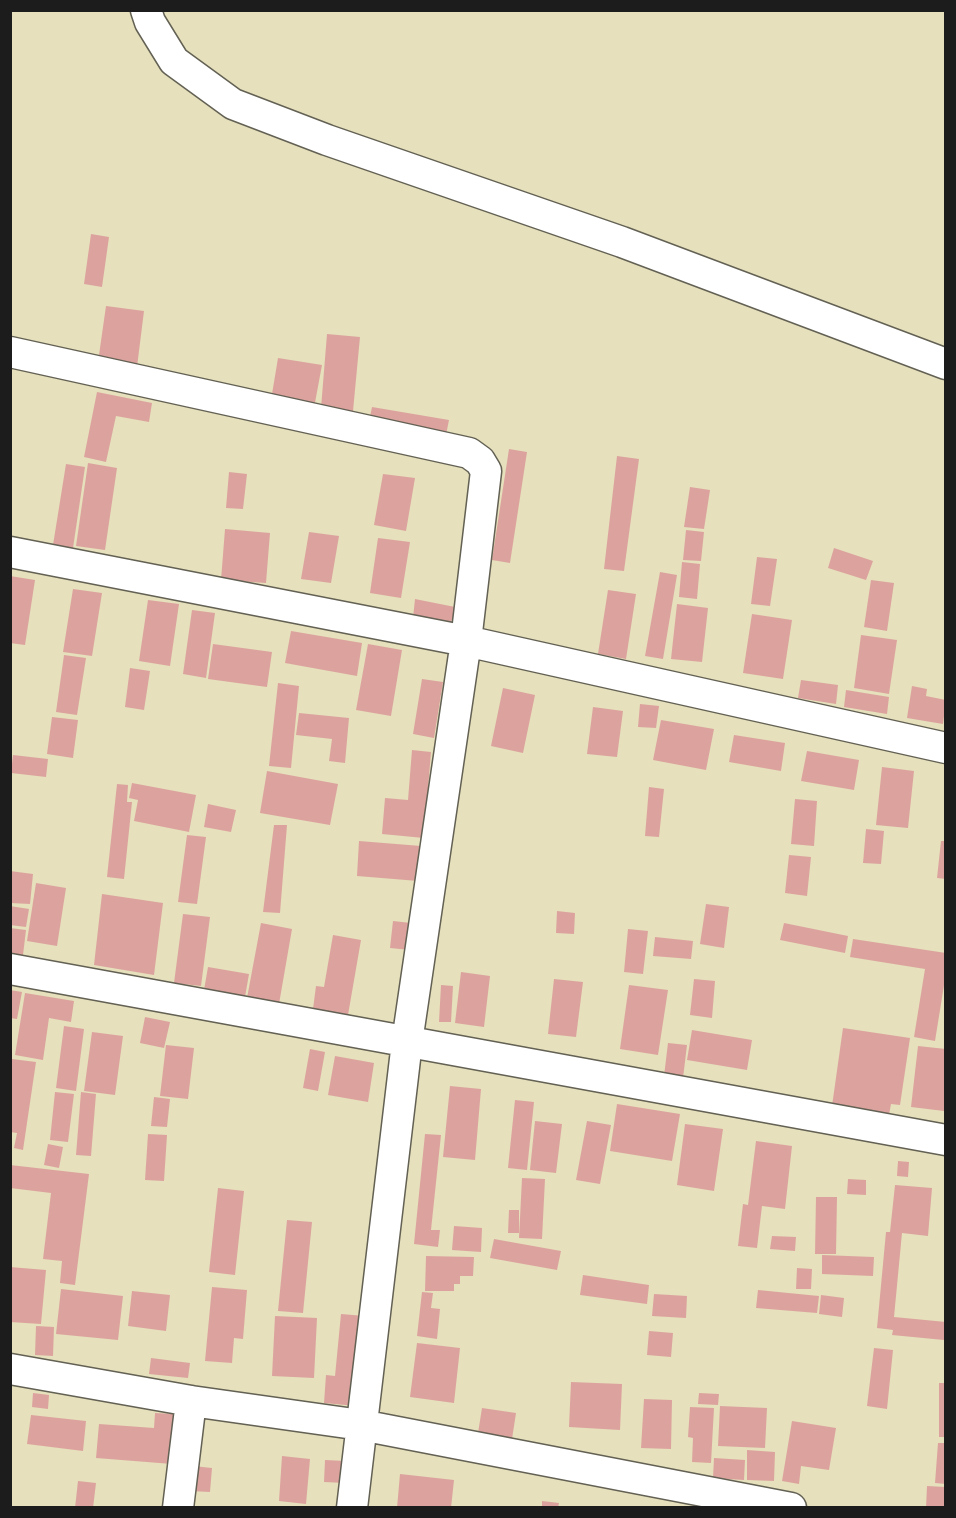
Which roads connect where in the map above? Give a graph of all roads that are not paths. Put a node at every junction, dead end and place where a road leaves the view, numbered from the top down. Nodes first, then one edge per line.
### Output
1 (146, 10) edge
2 (10, 352) edge
3 (945, 364) edge
4 (10, 552) edge
5 (466, 641) junction
6 (945, 748) edge
7 (10, 969) edge
8 (407, 1042) junction
9 (945, 1140) edge
10 (10, 1369) edge
11 (191, 1401) junction
12 (361, 1425) junction
13 (178, 1508) edge
14 (352, 1508) edge
15 (791, 1508) edge

1 - 3 street
2 - 5 street
4 - 5 street
5 - 6 street
5 - 8 street
7 - 8 street
8 - 9 street
8 - 12 street
10 - 11 street
11 - 12 street
11 - 13 street
12 - 14 street
12 - 15 street

